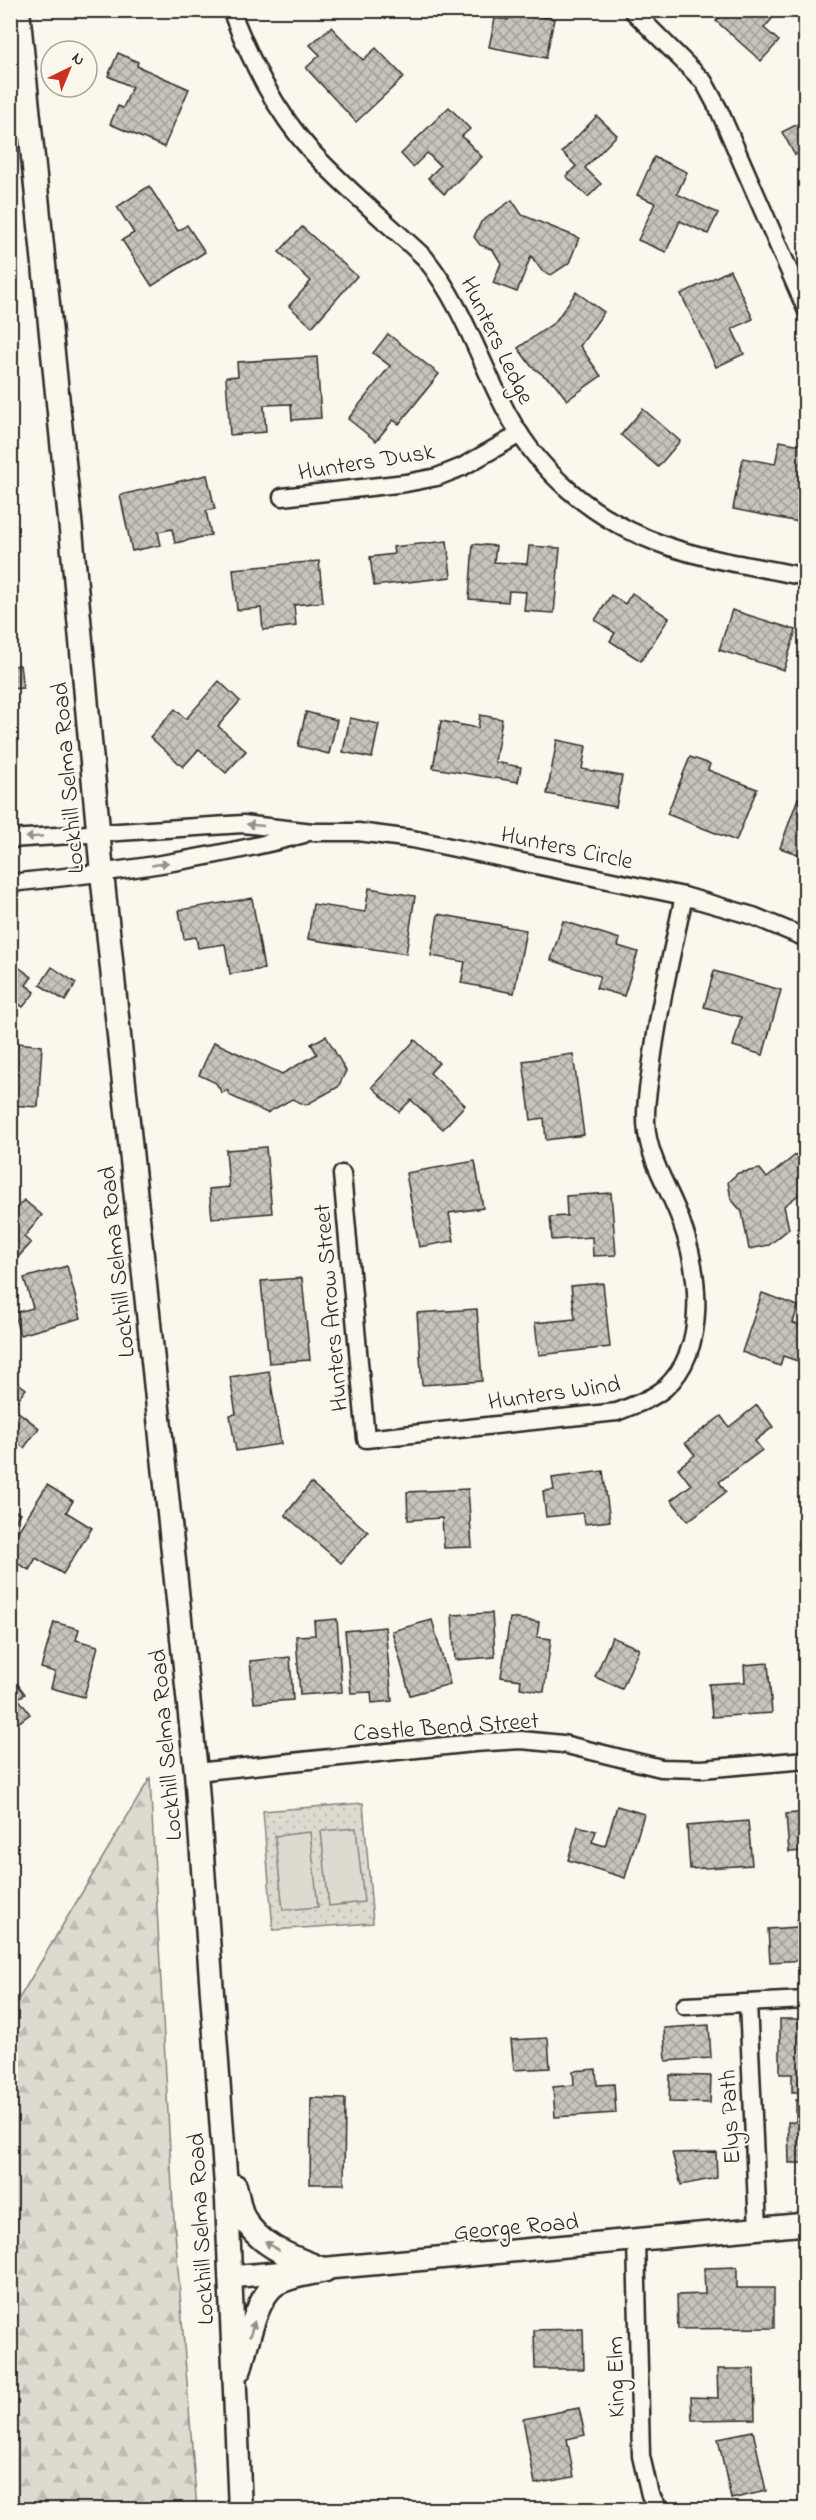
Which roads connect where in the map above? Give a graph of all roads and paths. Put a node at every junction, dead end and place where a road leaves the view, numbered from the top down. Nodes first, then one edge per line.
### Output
1 (18, 10) edge
2 (231, 10) edge
3 (632, 10) edge
4 (806, 309) edge
5 (520, 434) junction
6 (282, 497) dead end
7 (806, 577) edge
8 (99, 832) junction
9 (313, 832) junction
10 (10, 839) edge
11 (102, 873) junction
12 (10, 883) edge
13 (684, 896) junction
14 (806, 939) edge
15 (342, 1173) dead end
16 (366, 1439) joint
17 (806, 1760) edge
18 (196, 1772) junction
19 (806, 2000) edge
20 (748, 2003) junction
21 (685, 2006) dead end
22 (223, 2141) junction
23 (806, 2224) edge
24 (758, 2228) junction
25 (636, 2240) junction
26 (325, 2270) junction
27 (230, 2277) junction
28 (235, 2385) junction
29 (240, 2510) edge
30 (660, 2510) edge

1 - 8 main road, Lockhill Selma Road
2 - 5 street, Hunters Ledge
3 - 4 street
5 - 6 street, Hunters Dusk
5 - 7 street, Hunters Ledge
9 -> 8 street, Hunters Circle
8 -> 10 street, Hunters Circle
8 - 11 main road, Lockhill Selma Road
11 -> 9 street, Hunters Circle
9 - 13 street, Hunters Circle
11 - 12 street, Hunters Circle
11 - 18 main road, Lockhill Selma Road
13 - 14 street, Hunters Circle
13 - 16 street, Hunters Wind
15 - 16 street, Hunters Arrow Street
17 - 18 street, Castle Bend Street
18 - 22 main road, Lockhill Selma Road
19 - 20 street
20 - 21 street
20 - 24 street, Elys Path
26 -> 22 main road
22 - 27 main road, Lockhill Selma Road
23 - 24 street, George Road
24 - 25 street, George Road
25 - 26 street, George Road
25 - 30 street, King Elm
26 - 27 street, George Road
28 -> 26 main road
27 - 28 main road, Lockhill Selma Road
28 - 29 main road, Lockhill Selma Road

